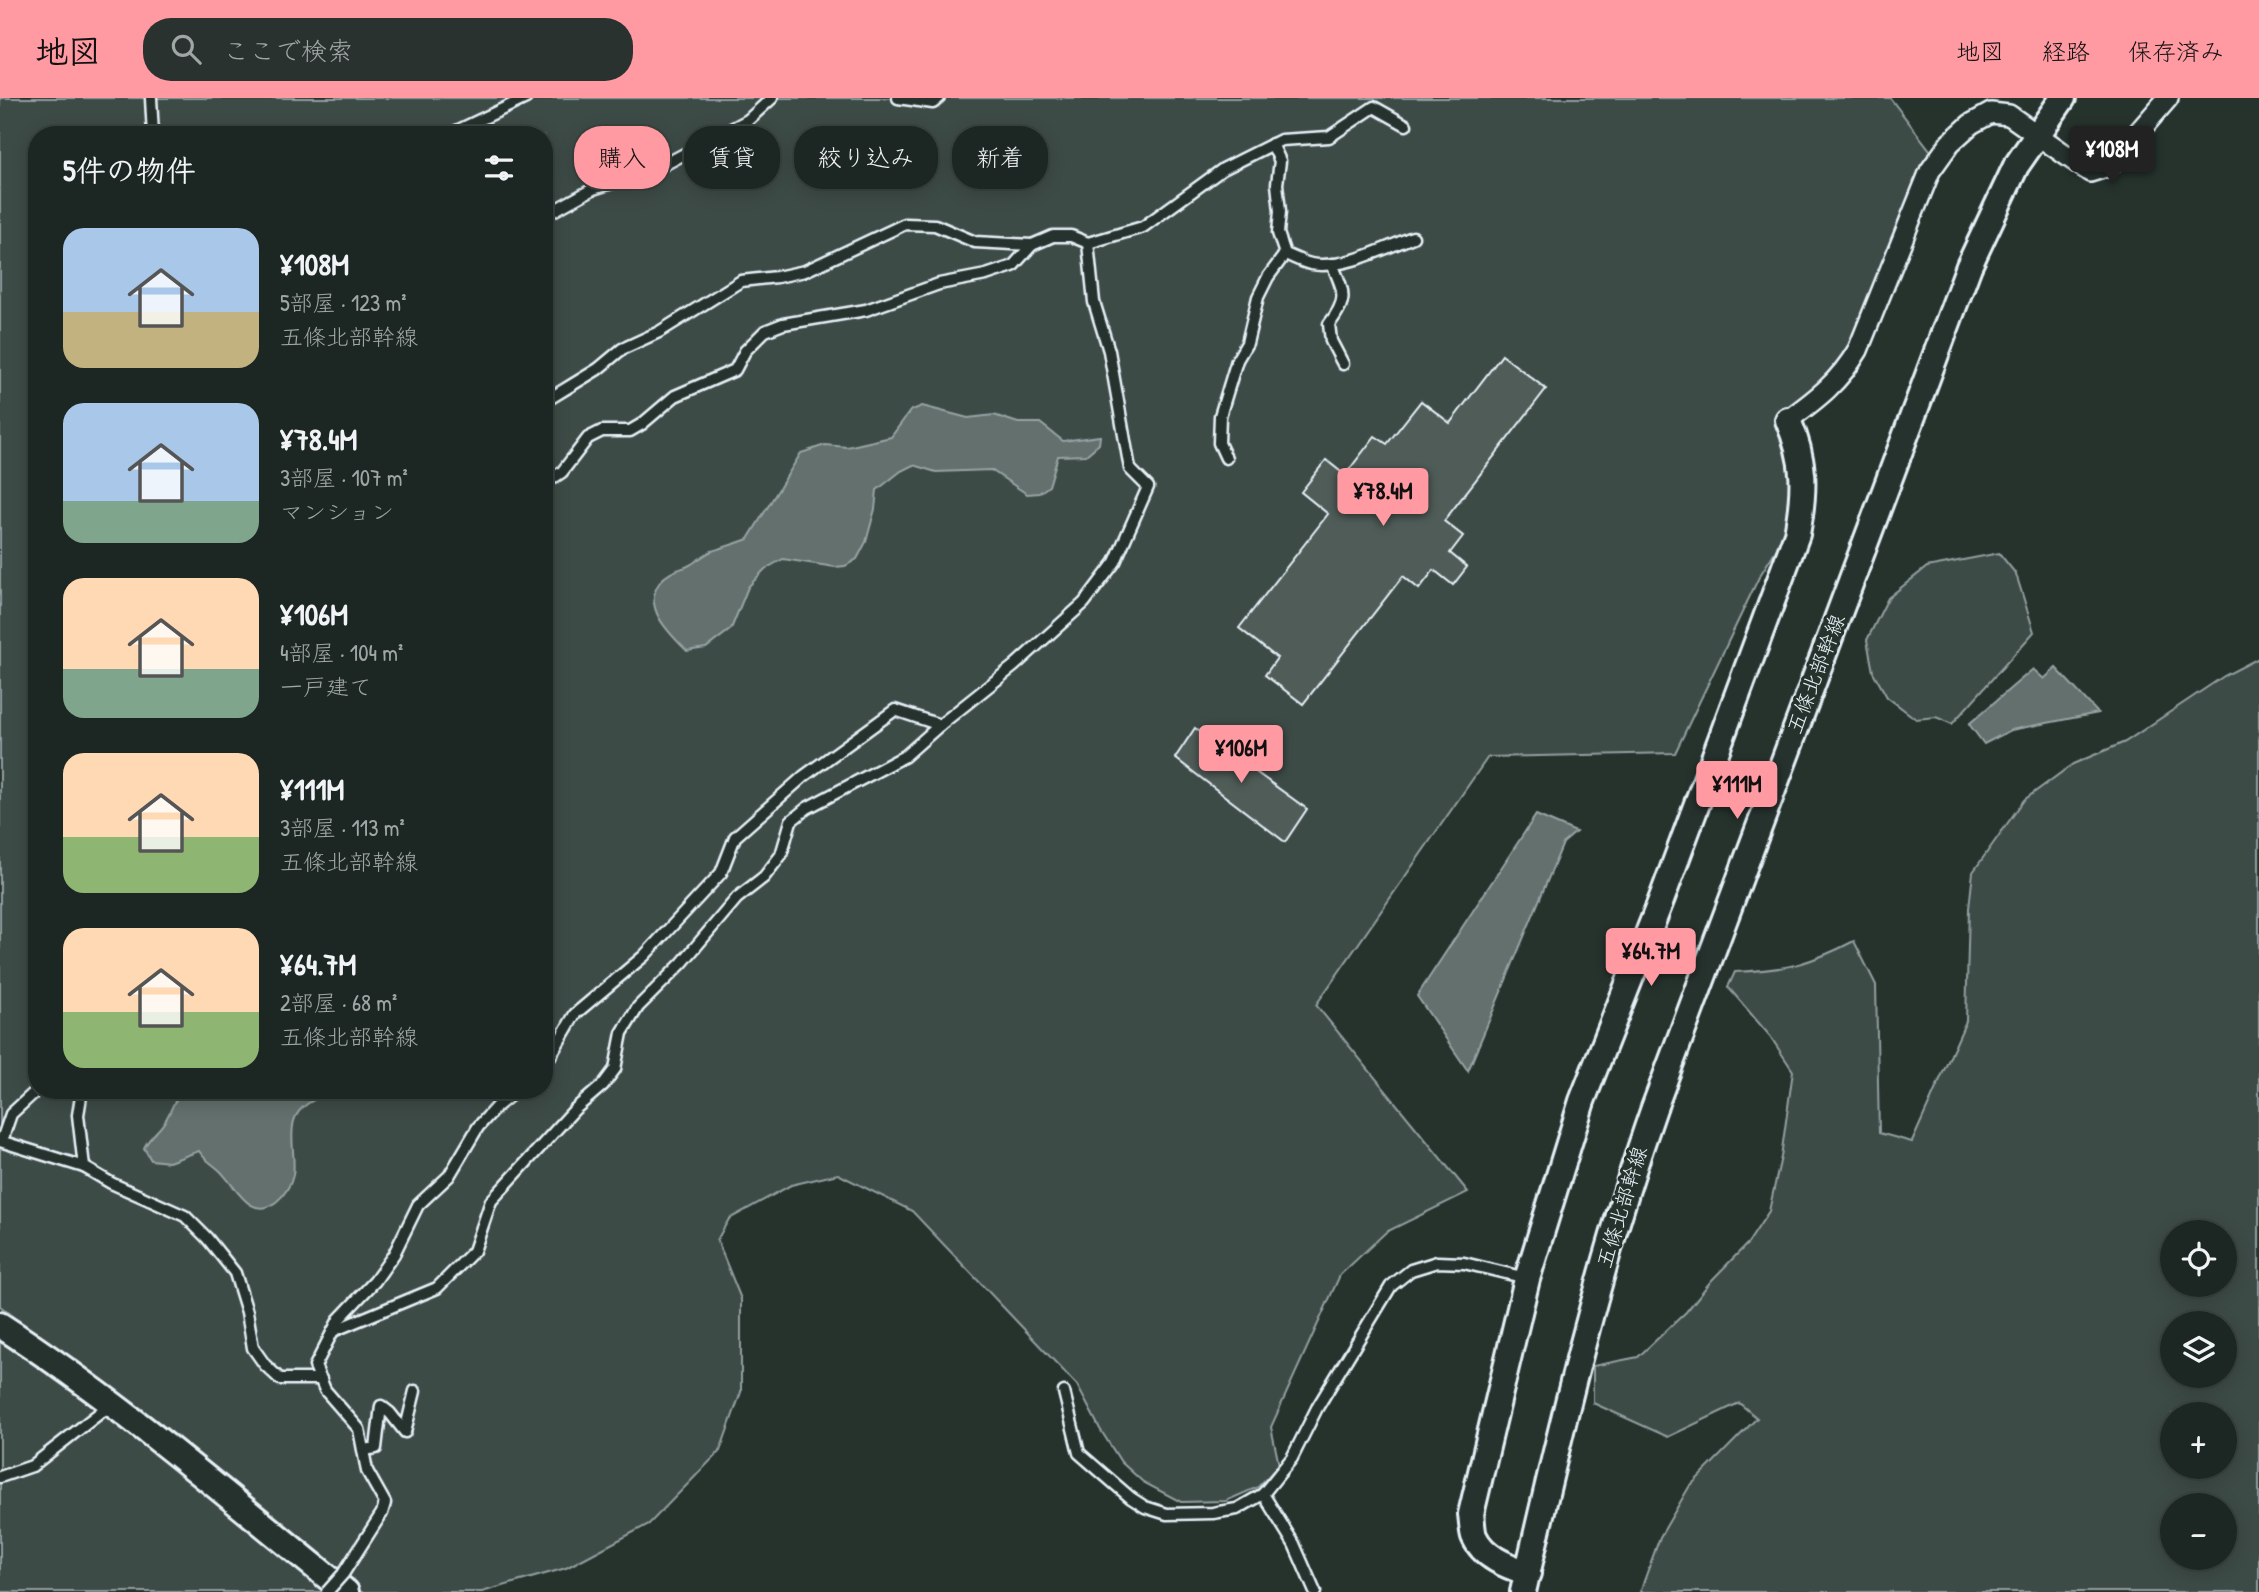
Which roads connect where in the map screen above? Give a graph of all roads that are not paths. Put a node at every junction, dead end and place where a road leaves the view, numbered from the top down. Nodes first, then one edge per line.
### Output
1 (151, 98) edge
2 (526, 98) edge
3 (772, 98) edge
4 (898, 98) edge
5 (939, 98) edge
6 (2063, 98) edge
7 (2168, 98) edge
8 (1372, 103) edge
9 (1406, 125) dead end
10 (153, 126) edge
11 (467, 126) edge
12 (2036, 134) junction
13 (1272, 144) junction
14 (553, 211) edge
15 (1413, 237) dead end
16 (1088, 243) junction
17 (1032, 245) junction
18 (1285, 254) junction
19 (1332, 264) junction
20 (1343, 364) dead end
21 (553, 396) edge
22 (1788, 420) joint
23 (1227, 458) dead end
24 (553, 478) edge
25 (940, 725) junction
26 (553, 1052) edge
27 (28, 1098) edge
28 (81, 1099) edge
29 (506, 1099) edge
30 (1, 1140) edge
31 (84, 1167) junction
32 (1527, 1279) junction
33 (0, 1325) edge
34 (333, 1331) junction
35 (321, 1379) junction
36 (415, 1391) dead end
37 (1063, 1392) dead end
38 (110, 1405) junction
39 (364, 1450) junction
40 (0, 1477) edge
41 (1263, 1494) junction
42 (1525, 1582) edge
43 (327, 1592) edge
44 (346, 1592) edge
45 (1315, 1592) edge

1 - 10 lane
2 - 11 lane
3 - 14 lane
4 - 5 lane
6 - 12 street, 五條北部幹線
7 - 12 street
8 - 9 lane
8 - 13 lane
12 - 22 street
12 - 42 street, 五條北部幹線
13 - 16 lane
13 - 18 lane
15 - 19 lane
16 - 17 lane
16 - 25 lane
17 - 21 lane
17 - 24 lane
18 - 19 lane
18 - 23 lane
19 - 20 lane
22 - 32 street
25 - 26 lane
25 - 34 lane
27 - 30 lane
28 - 31 lane
29 - 34 lane
30 - 31 lane
31 - 35 lane
32 - 41 lane
32 - 42 street
33 - 38 street
34 - 35 lane
35 - 39 lane
36 - 39 lane
37 - 41 lane
38 - 40 lane
38 - 44 street
39 - 43 lane, bridge
41 - 45 lane

